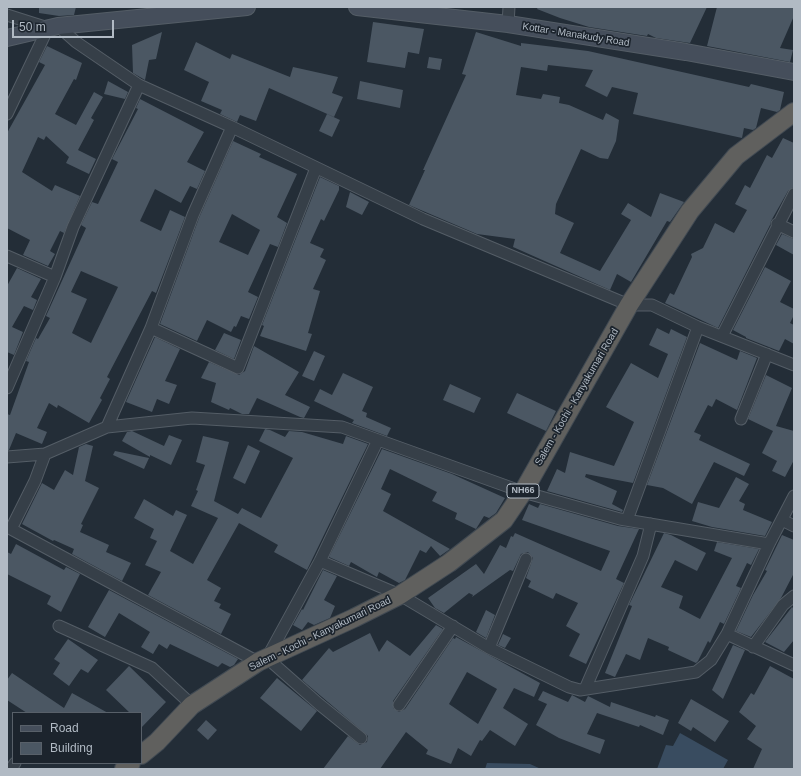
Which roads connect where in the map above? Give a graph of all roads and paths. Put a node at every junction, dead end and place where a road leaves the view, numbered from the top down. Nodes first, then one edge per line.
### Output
1 (247, 7) edge
2 (357, 7) edge
3 (509, 7) edge
4 (7, 15) edge
5 (508, 24) junction
6 (53, 27) junction
7 (7, 38) edge
8 (794, 72) edge
9 (139, 86) junction
10 (794, 112) edge
11 (7, 114) edge
12 (232, 127) junction
13 (316, 168) junction
14 (794, 194) edge
15 (777, 224) junction
16 (794, 232) edge
17 (7, 256) edge
18 (55, 277) junction
19 (629, 305) junction
20 (698, 327) junction
21 (151, 328) junction
22 (722, 336) junction
23 (768, 354) junction
24 (794, 365) edge
25 (7, 388) edge
26 (741, 419) dead end
27 (107, 427) junction
28 (378, 440) junction
29 (45, 454) junction
30 (7, 458) edge
31 (523, 492) junction
32 (794, 496) edge
33 (627, 520) junction
34 (782, 520) junction
35 (651, 524) junction
36 (794, 526) edge
37 (768, 544) junction
38 (526, 559) dead end
39 (320, 560) junction
40 (400, 595) junction
41 (794, 596) edge
42 (59, 626) dead end
43 (453, 626) junction
44 (727, 634) junction
45 (753, 647) junction
46 (489, 648) junction
47 (262, 660) junction
48 (794, 665) edge
49 (585, 689) junction
50 (192, 705) junction
51 (399, 705) dead end
52 (361, 738) dead end
53 (142, 754) edge

1 - 6 main road
2 - 5 main road, Kottar - Manakudy Road
3 - 5 street
4 - 6 street
5 - 8 main road, Kottar - Manakudy Road
6 - 7 main road
6 - 9 street
6 - 11 street
9 - 12 street
9 - 18 street
10 - 19 highway, Salem - Kochi - Kanyakumari Road / NH66
12 - 13 street
12 - 21 street
13 - 19 street
13 - 21 street
14 - 15 street
15 - 16 street
15 - 22 street
17 - 18 street
18 - 25 street
19 - 20 street
19 - 31 highway, Salem - Kochi - Kanyakumari Road / NH66
20 - 22 street
20 - 33 street
21 - 27 street
22 - 23 street
23 - 24 street
23 - 26 street
27 - 28 street
27 - 29 street
28 - 31 street
28 - 39 street
29 - 30 street
29 - 47 street
31 - 33 street
31 - 40 highway, Salem - Kochi - Kanyakumari Road / NH66
32 - 34 street
33 - 35 street
34 - 36 street
34 - 37 street
35 - 37 street
35 - 49 street
37 - 44 street
38 - 46 street
39 - 40 street
39 - 47 street
40 - 43 street
40 - 47 highway, Salem - Kochi - Kanyakumari Road / NH66
41 - 45 street
42 - 50 street
43 - 46 street
43 - 51 street
44 - 45 street
44 - 49 street
45 - 48 street
46 - 49 street
47 - 50 highway, Salem - Kochi - Kanyakumari Road / NH66
47 - 52 street
50 - 53 highway, Salem - Kochi - Kanyakumari Road / NH66

